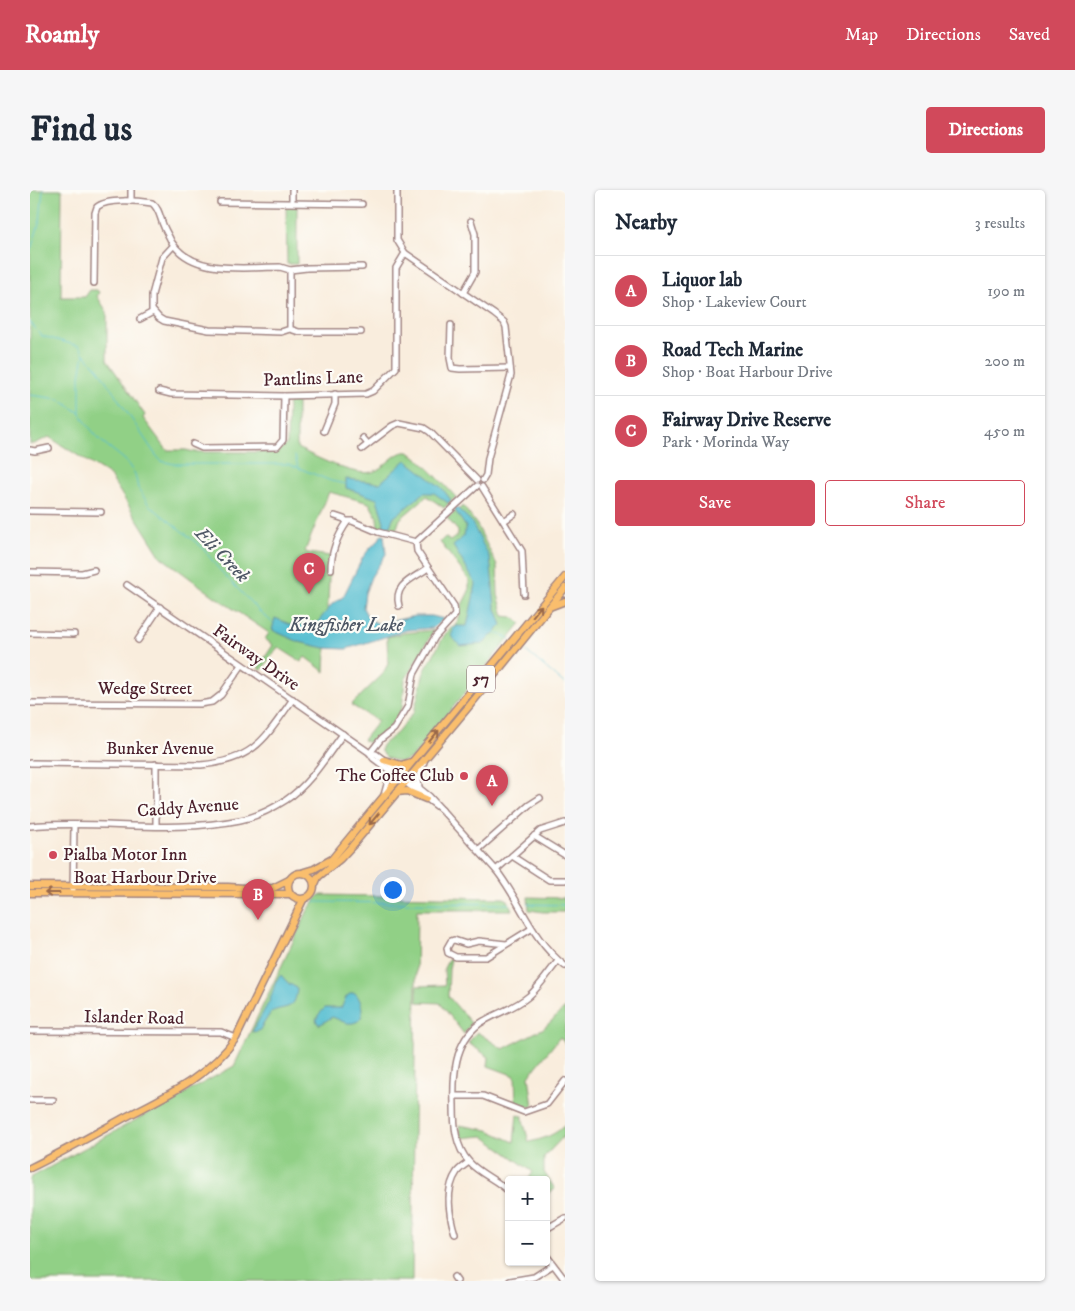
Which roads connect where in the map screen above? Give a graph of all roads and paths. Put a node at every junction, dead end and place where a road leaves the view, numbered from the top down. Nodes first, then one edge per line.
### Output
1 (131, 190) edge
2 (292, 190) edge
3 (397, 190) edge
4 (131, 201) junction
5 (220, 202) dead end
6 (292, 202) junction
7 (362, 204) dead end
8 (471, 221) dead end
9 (174, 245) junction
10 (405, 253) junction
11 (362, 267) dead end
12 (290, 270) junction
13 (94, 283) dead end
14 (463, 293) junction
15 (153, 312) junction
16 (140, 319) dead end
17 (451, 326) dead end
18 (290, 329) junction
19 (361, 332) dead end
20 (510, 368) junction
21 (159, 391) dead end
22 (335, 394) junction
23 (284, 396) junction
24 (324, 431) dead end
25 (363, 438) dead end
26 (193, 444) dead end
27 (368, 444) junction
28 (49, 448) dead end
29 (362, 449) dead end
30 (30, 450) edge
31 (480, 483) junction
32 (30, 511) edge
33 (101, 512) dead end
34 (514, 514) dead end
35 (335, 516) dead end
36 (504, 521) junction
37 (347, 522) junction
38 (416, 542) junction
39 (428, 568) junction
40 (331, 569) dead end
41 (94, 570) dead end
42 (30, 572) edge
43 (565, 577) edge
44 (127, 585) dead end
45 (564, 588) edge
46 (524, 594) dead end
47 (565, 601) edge
48 (399, 606) dead end
49 (551, 606) junction
50 (160, 607) junction
51 (30, 634) edge
52 (74, 634) dead end
53 (138, 640) dead end
54 (242, 665) junction
55 (293, 700) junction
56 (30, 703) edge
57 (344, 734) junction
58 (370, 753) junction
59 (425, 759) junction
60 (384, 760) junction
61 (413, 761) junction
62 (30, 763) edge
63 (156, 764) junction
64 (390, 770) junction
65 (404, 778) junction
66 (418, 787) junction
67 (398, 792) junction
68 (384, 796) junction
69 (540, 798) dead end
70 (426, 799) junction
71 (442, 810) junction
72 (565, 823) edge
73 (30, 826) edge
74 (74, 826) junction
75 (156, 826) junction
76 (534, 836) junction
77 (478, 850) junction
78 (565, 855) edge
79 (512, 856) junction
80 (496, 870) junction
81 (304, 872) junction
82 (289, 880) junction
83 (565, 880) edge
84 (315, 884) junction
85 (30, 886) edge
86 (73, 890) junction
87 (30, 893) edge
88 (290, 894) junction
89 (303, 900) junction
90 (531, 929) junction
91 (506, 944) junction
92 (558, 961) junction
93 (565, 966) edge
94 (30, 1030) edge
95 (236, 1038) junction
96 (565, 1081) edge
97 (454, 1096) junction
98 (30, 1100) edge
99 (53, 1100) dead end
100 (469, 1162) junction
101 (30, 1168) edge
102 (505, 1188) edge
103 (565, 1218) edge
104 (550, 1227) edge
105 (455, 1234) dead end
106 (550, 1261) edge
107 (553, 1265) junction
108 (565, 1280) edge
109 (510, 1281) edge

1 - 4 street
2 - 6 street
3 - 10 street
4 - 9 street
4 - 13 street
5 - 6 street
6 - 7 street
8 - 14 street
9 - 12 street
9 - 15 street
10 - 14 street
10 - 22 street, Pantlins Lane
11 - 12 street
12 - 18 street
14 - 20 street
15 - 16 street
15 - 18 street
17 - 20 street
18 - 19 street
20 - 31 street
21 - 23 street, Pantlins Lane
22 - 23 street, Pantlins Lane
22 - 24 street
23 - 26 street
25 - 27 street
27 - 29 street
27 - 31 street
28 - 30 street
31 - 36 street
31 - 38 street
32 - 33 street
34 - 36 street
35 - 37 street
36 - 46 street
37 - 38 street
37 - 40 street
38 - 39 street
39 - 48 street
39 - 58 street
41 - 42 street
43 - 45 main road, 57
44 - 50 street, Fairway Drive
45 - 49 main road, 57
61 -> 45 main road, 57
47 - 49 main road
49 - 59 main road, 57
50 - 53 street
50 - 54 street, Fairway Drive
51 - 52 street
54 - 55 street, Fairway Drive
54 - 56 street, Wedge Street
55 - 57 street, Fairway Drive
55 - 63 street, Bunker Avenue
57 - 58 street, Fairway Drive
57 - 75 street, Caddy Avenue
58 - 60 street, Fairway Drive
58 - 64 street, Fairway Drive
59 - 65 main road, 57
59 - 66 street
60 - 61 main road
60 - 65 street, Fairway Drive
61 - 65 main road, 57
62 - 63 street, Bunker Avenue
63 - 75 street
64 - 65 street, Fairway Drive
64 - 68 street
65 - 66 street
65 - 67 main road, 57
65 - 68 main road, 57
65 - 70 street
66 - 71 street
67 - 70 main road
67 -> 84 main road, 57
68 - 81 main road, 57
69 - 77 street
70 - 71 street
71 - 77 street
72 - 76 street
73 - 74 street, Caddy Avenue
74 - 75 street, Caddy Avenue
74 - 86 street
76 - 78 street
76 - 79 street
77 - 80 street
79 - 80 street
79 - 83 street
80 - 90 street
81 - 82 main road, 57
81 - 84 main road
82 - 86 main road, Boat Harbour Drive / 57
82 - 88 main road
84 - 89 main road, 57
85 - 86 main road, Boat Harbour Drive / 57
86 -> 87 main road, Boat Harbour Drive / 57
86 - 88 main road, Boat Harbour Drive / 57
88 - 89 main road, 57
89 - 95 main road
90 - 91 street
90 - 92 street
91 - 91 street
92 - 93 street
92 - 97 street
94 - 95 street, Islander Road
95 - 101 main road
96 - 97 street
97 - 100 street
98 - 99 street
100 - 102 street
100 - 105 street
103 - 104 street
106 - 107 street
107 - 108 street
107 - 109 street

